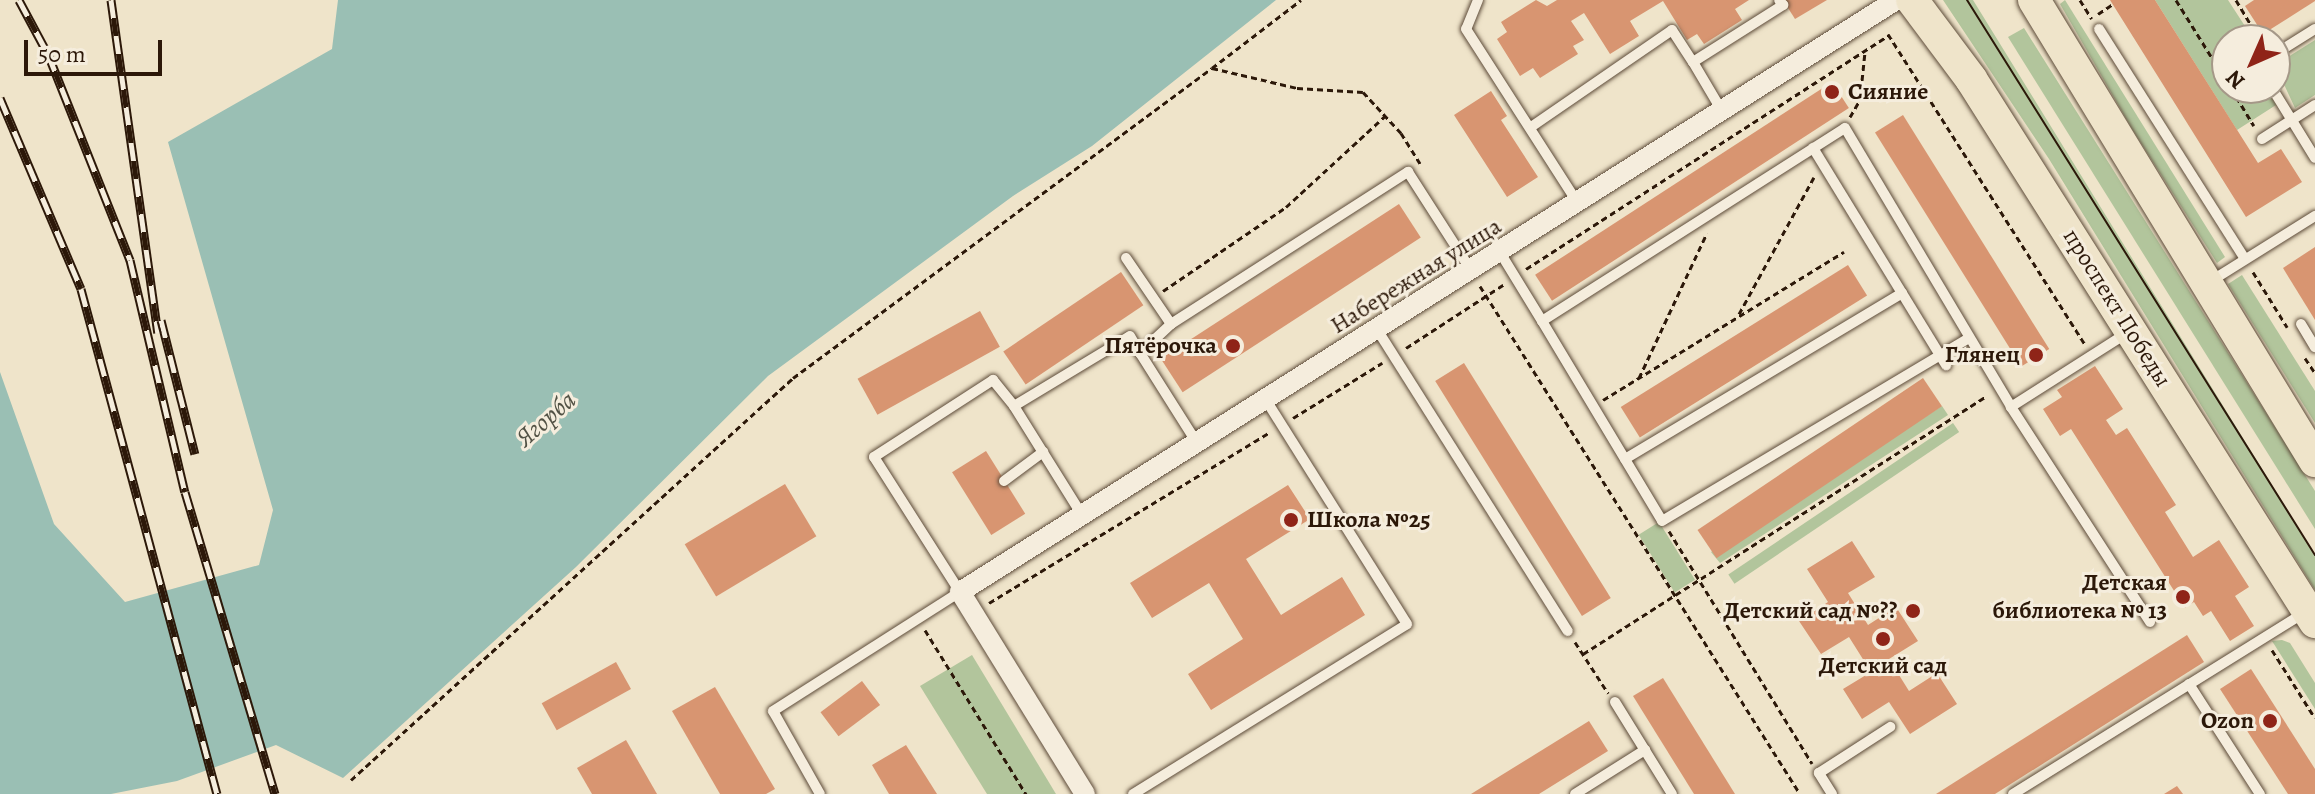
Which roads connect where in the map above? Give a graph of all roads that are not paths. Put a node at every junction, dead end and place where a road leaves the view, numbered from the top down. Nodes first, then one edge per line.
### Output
1 (1478, 0) edge
2 (1779, 0) edge
3 (1896, 0) edge
4 (1912, 0) edge
5 (2034, 0) edge
6 (2099, 29) road end
7 (2315, 29) edge
8 (2291, 44) edge
9 (1693, 62) junction
10 (2282, 104) edge
11 (2315, 105) edge
12 (1723, 112) junction
13 (2291, 120) junction
14 (1531, 127) junction
15 (2262, 139) road end
16 (1813, 148) junction
17 (2315, 158) edge
18 (1579, 205) junction
19 (2315, 216) edge
20 (1501, 254) junction
21 (1126, 258) dead end
22 (2245, 259) junction
23 (1472, 272) junction
24 (2206, 284) junction
25 (1902, 293) junction
26 (1542, 321) junction
27 (1171, 324) junction
28 (2301, 324) dead end
29 (2131, 330) junction
30 (1378, 331) junction
31 (1969, 338) junction
32 (2315, 347) edge
33 (1939, 352) junction
34 (1140, 353) junction
35 (1946, 365) dead end
36 (1266, 400) junction
37 (1014, 406) junction
38 (2011, 407) junction
39 (1198, 443) junction
40 (1043, 452) junction
41 (1625, 459) junction
42 (2315, 461) edge
43 (1004, 481) dead end
44 (1082, 515) junction
45 (960, 592) junction
46 (2312, 616) edge
47 (2150, 622) dead end
48 (1568, 631) road end
49 (2189, 684) junction
50 (1615, 702) road end
51 (1890, 727) dead end
52 (1645, 750) junction
53 (820, 794) edge
54 (1085, 794) edge
55 (1133, 794) edge
56 (1575, 794) edge
57 (1672, 794) edge
58 (1832, 794) edge
59 (2013, 794) edge
60 (2260, 794) edge

1 - 14 lane
2 - 9 lane
3 - 12 street, Набережная улица
4 - 29 main road, проспект Победы
5 - 24 main road
6 - 22 lane
7 - 8 lane
9 - 12 lane
9 - 14 lane
10 - 13 lane
11 - 13 lane
12 - 18 street, Набережная улица
13 - 15 lane
13 - 17 lane
14 - 18 lane
16 - 25 lane
16 - 26 lane
16 - 31 lane
18 - 20 street, Набережная улица
19 - 22 lane
20 - 23 street, Набережная улица
20 - 26 lane
21 - 27 lane
22 - 24 lane
23 - 27 lane
23 - 30 street, Набережная улица
24 - 42 main road
25 - 33 lane
25 - 41 lane
26 - 41 lane
27 - 34 lane
28 - 32 lane
29 - 38 lane
29 - 46 main road, проспект Победы
30 - 36 street, Набережная улица
30 - 48 lane
31 - 33 lane
31 - 38 lane
33 - 35 lane
33 - 41 lane
34 - 37 lane
34 - 39 lane
36 - 39 street, Набережная улица
36 - 55 lane
37 - 40 lane
37 - 45 lane
38 - 47 lane
39 - 44 street, Набережная улица
40 - 43 lane
40 - 44 lane
44 - 45 street, Набережная улица
45 - 53 lane
45 - 54 street
46 - 49 lane
49 - 59 lane
49 - 60 lane
50 - 52 lane
51 - 58 lane
52 - 56 lane
52 - 57 lane

